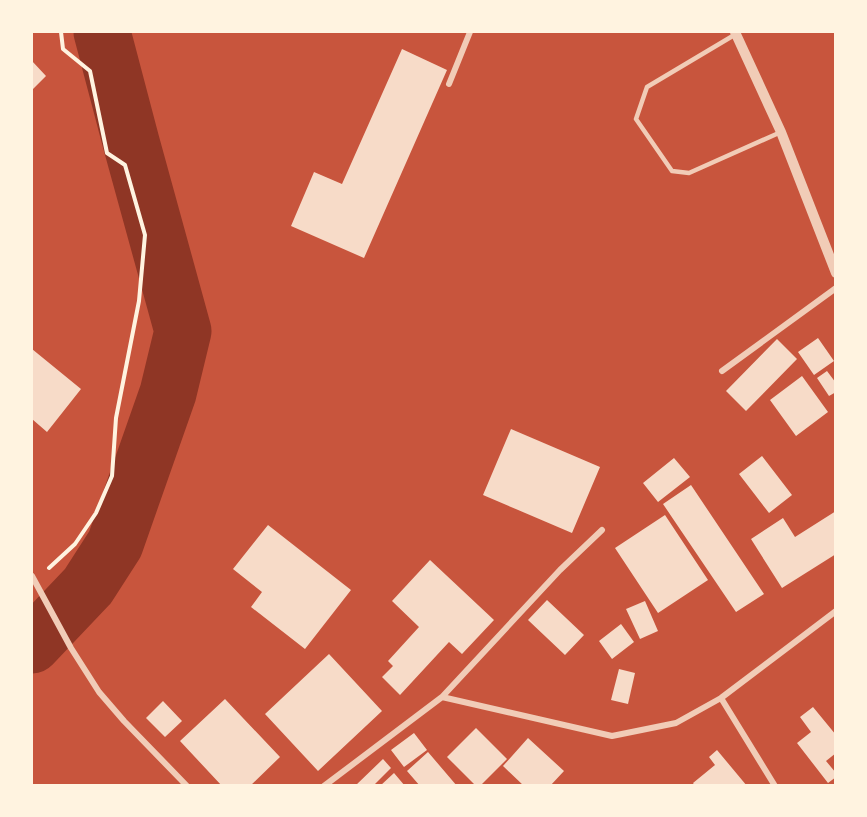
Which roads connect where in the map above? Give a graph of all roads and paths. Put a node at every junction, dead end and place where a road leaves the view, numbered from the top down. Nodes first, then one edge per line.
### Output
1 (61, 32) edge
2 (470, 32) edge
3 (736, 33) edge
4 (449, 84) dead end
5 (781, 132) junction
6 (836, 273) edge
7 (836, 288) edge
8 (722, 371) dead end
9 (602, 530) dead end
10 (32, 577) edge
11 (836, 611) edge
12 (442, 697) junction
13 (721, 698) junction
14 (187, 786) edge
15 (324, 786) edge
16 (776, 786) edge

1 - 10 path
2 - 4 street
3 - 5 street
3 - 5 lane
5 - 6 street
7 - 8 street
9 - 12 street
10 - 14 street
11 - 13 street
12 - 13 street
12 - 15 street
13 - 16 street

